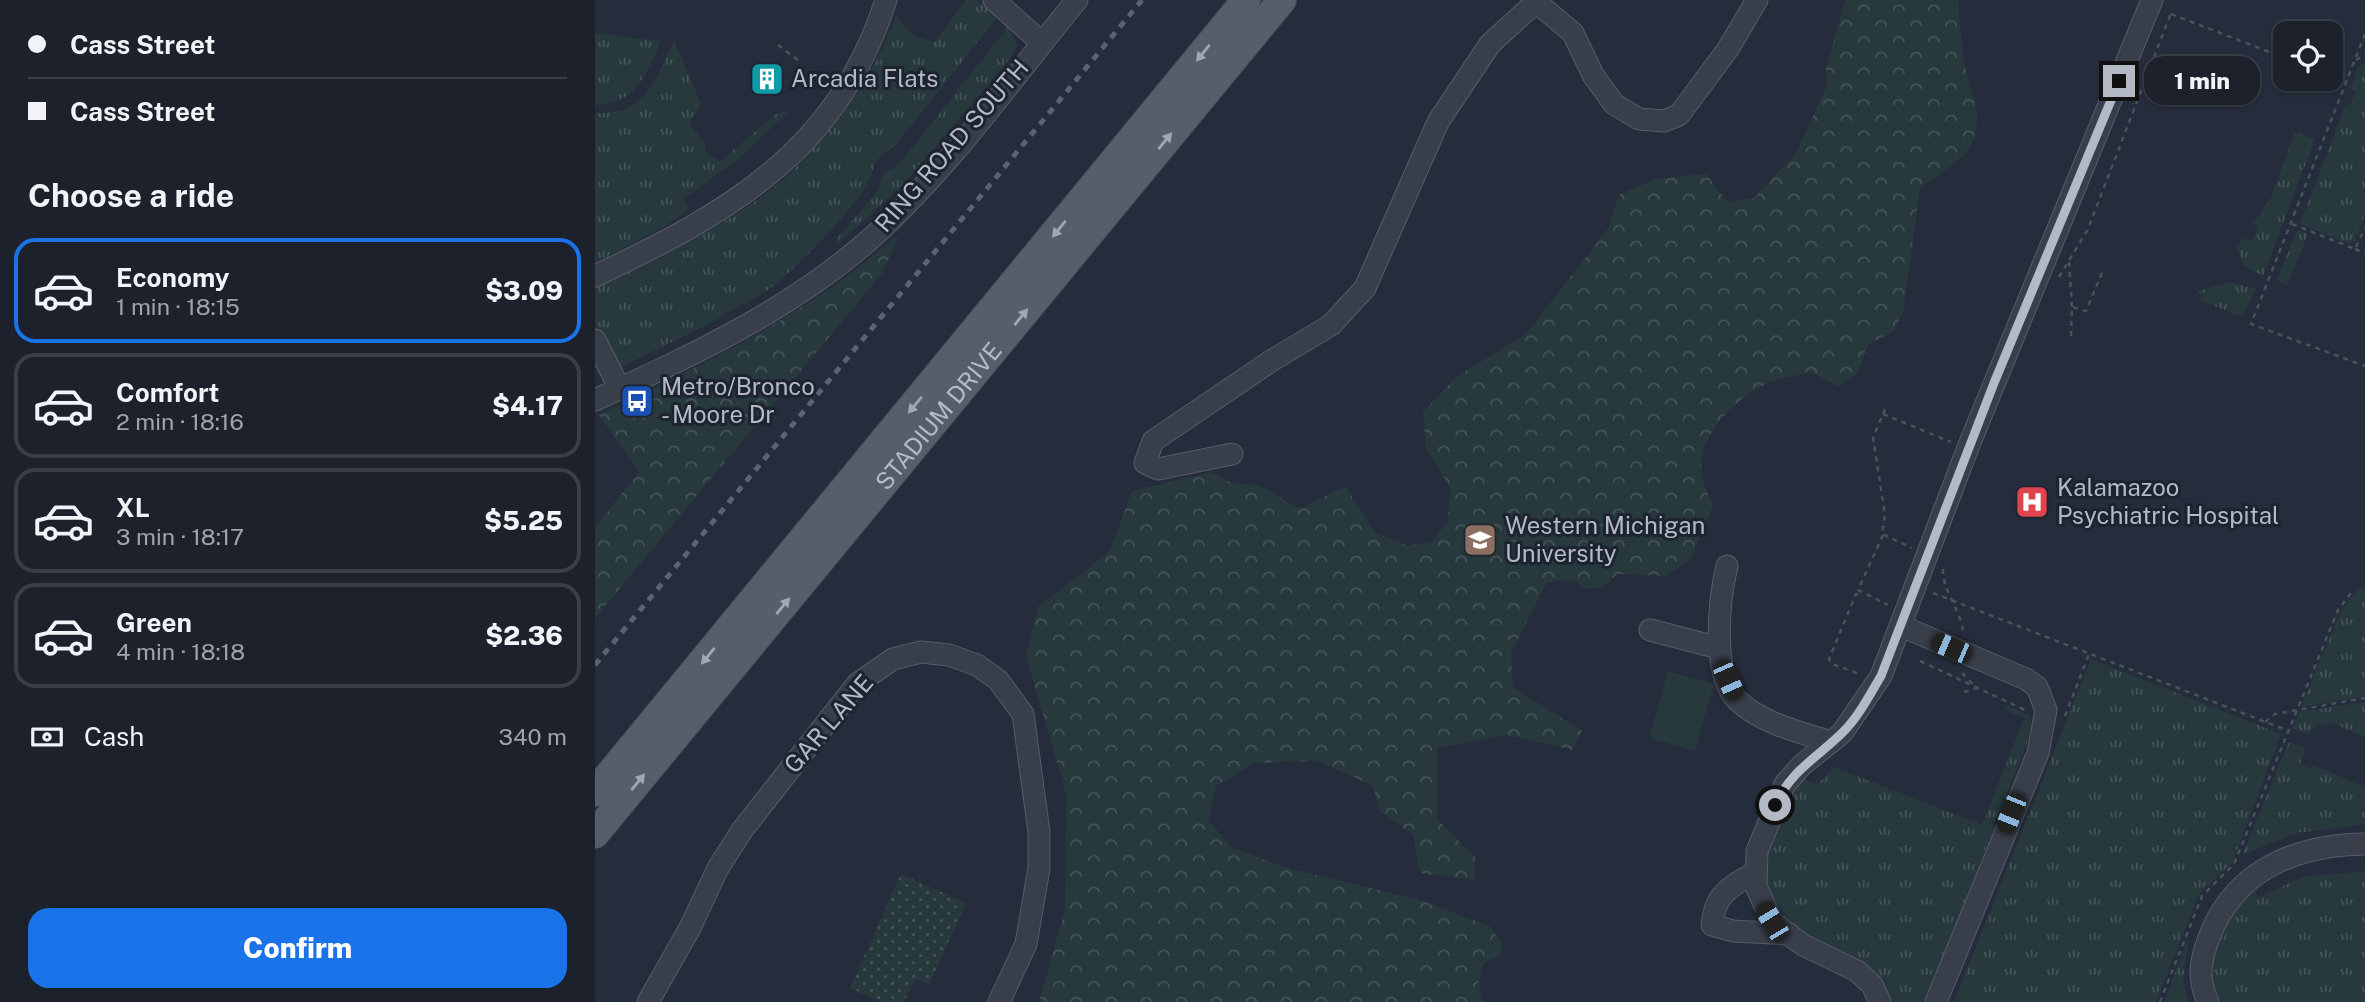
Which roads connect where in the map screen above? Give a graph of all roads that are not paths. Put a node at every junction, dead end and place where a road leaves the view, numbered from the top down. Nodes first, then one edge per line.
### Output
1 (885, 0) edge
2 (993, 0) edge
3 (1077, 0) edge
4 (1246, 0) edge
5 (1282, 0) edge
6 (1758, 0) edge
7 (1537, 1) edge
8 (2151, 3) edge
9 (1042, 43) junction
10 (595, 276) edge
11 (595, 340) edge
12 (621, 388) junction
13 (595, 400) edge
14 (1232, 454) dead end
15 (1727, 566) dead end
16 (1904, 619) junction
17 (1650, 630) dead end
18 (1719, 648) junction
19 (1831, 742) junction
20 (595, 792) edge
21 (595, 834) edge
22 (2365, 844) edge
23 (1756, 872) junction
24 (1789, 934) junction
25 (648, 1002) edge
26 (999, 1002) edge
27 (1880, 1002) edge
28 (1936, 1002) edge
29 (2209, 1002) edge

1 - 10 street
2 - 9 street
3 - 9 street, RING ROAD SOUTH
4 -> 20 main road, STADIUM DRIVE
21 -> 5 main road, STADIUM DRIVE
6 - 7 street
7 - 14 street
8 - 16 street
9 - 12 street, RING ROAD SOUTH
11 - 12 street
12 - 13 street, RING ROAD SOUTH
15 - 18 street
16 - 19 street
16 - 28 street
17 - 18 street
18 - 19 street
19 - 23 street
22 - 29 street
23 - 24 street
23 - 24 street
24 - 27 street
25 - 26 street, GAR LANE

